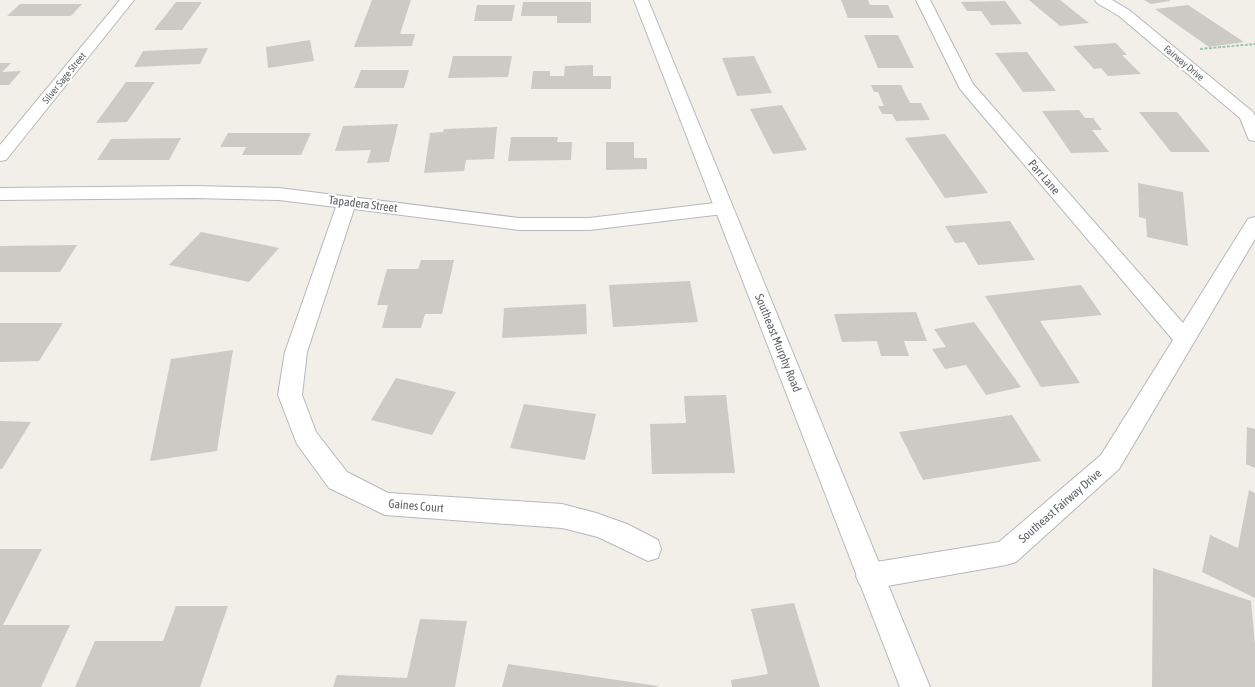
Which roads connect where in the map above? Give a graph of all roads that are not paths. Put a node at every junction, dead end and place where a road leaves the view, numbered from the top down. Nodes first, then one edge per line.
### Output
1 (127, 0) edge
2 (641, 0) edge
3 (923, 0) edge
4 (1102, 0) edge
5 (1255, 136) edge
6 (0, 156) edge
7 (0, 194) edge
8 (347, 202) junction
9 (723, 208) junction
10 (1255, 223) edge
11 (1185, 340) junction
12 (648, 549) dead end
13 (870, 576) junction
14 (915, 687) edge

1 - 6 street, Silver Sage Street
2 - 9 street, Southeast Murphy Road
3 - 11 street, Parr Lane
4 - 5 street, Fairway Drive
7 - 8 street, Tapadera Street
8 - 9 street, Tapadera Street
8 - 12 street, Gaines Court
9 - 13 street, Southeast Murphy Road
10 - 11 street
11 - 13 street, Southeast Fairway Drive
13 - 14 street, Southeast Murphy Road

